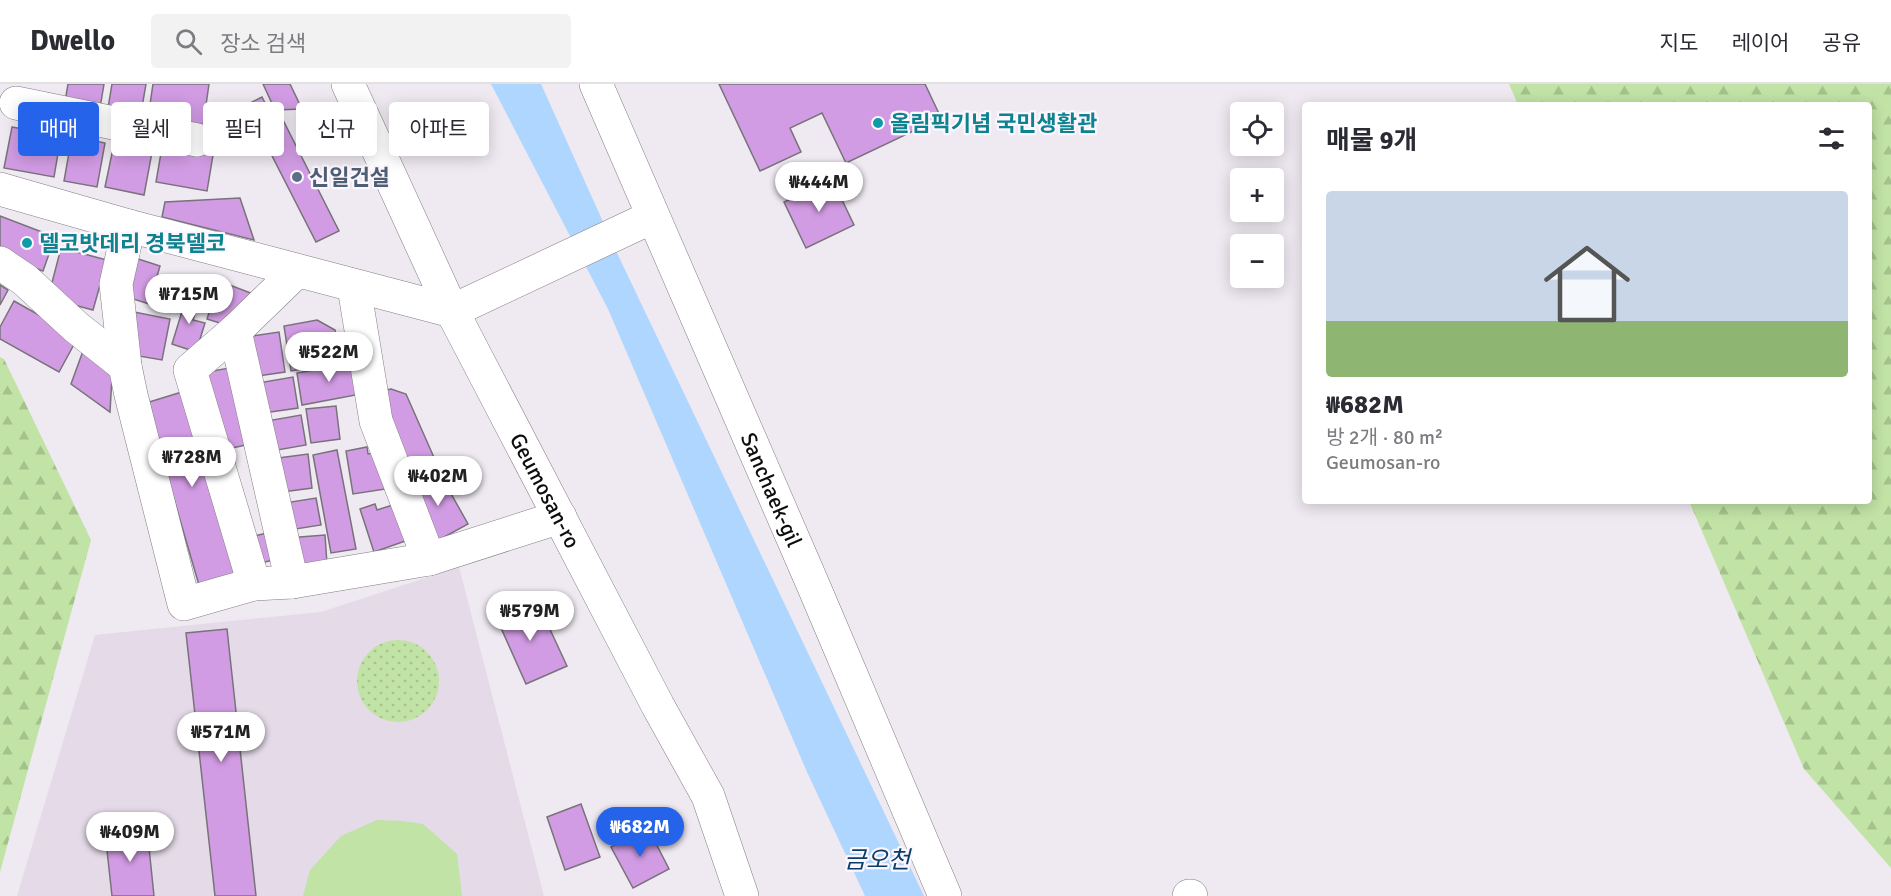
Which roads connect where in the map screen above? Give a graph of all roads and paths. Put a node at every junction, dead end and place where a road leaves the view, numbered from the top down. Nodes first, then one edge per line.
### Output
1 (348, 84) edge
2 (596, 84) edge
3 (17, 104) edge
4 (197, 140) dead end
5 (0, 189) edge
6 (652, 217) junction
7 (129, 226) junction
8 (0, 263) edge
9 (297, 271) junction
10 (354, 287) junction
11 (452, 311) junction
12 (235, 331) junction
13 (125, 366) junction
14 (560, 518) junction
15 (429, 559) junction
16 (292, 582) junction
17 (254, 584) junction
18 (742, 896) edge
19 (945, 896) edge

1 - 11 street, Geumosan-ro
2 - 6 street, Sanchaek-gil
3 - 4 street
5 - 7 street
6 - 11 street
6 - 19 street, Sanchaek-gil
7 - 9 street
7 - 13 street
8 - 13 street
9 - 10 street
9 - 12 street
10 - 11 street
10 - 15 street
11 - 14 street, Geumosan-ro
12 - 16 street
12 - 17 street
13 - 17 street
14 - 15 street
14 - 18 street, Geumosan-ro
15 - 16 street
16 - 17 street

